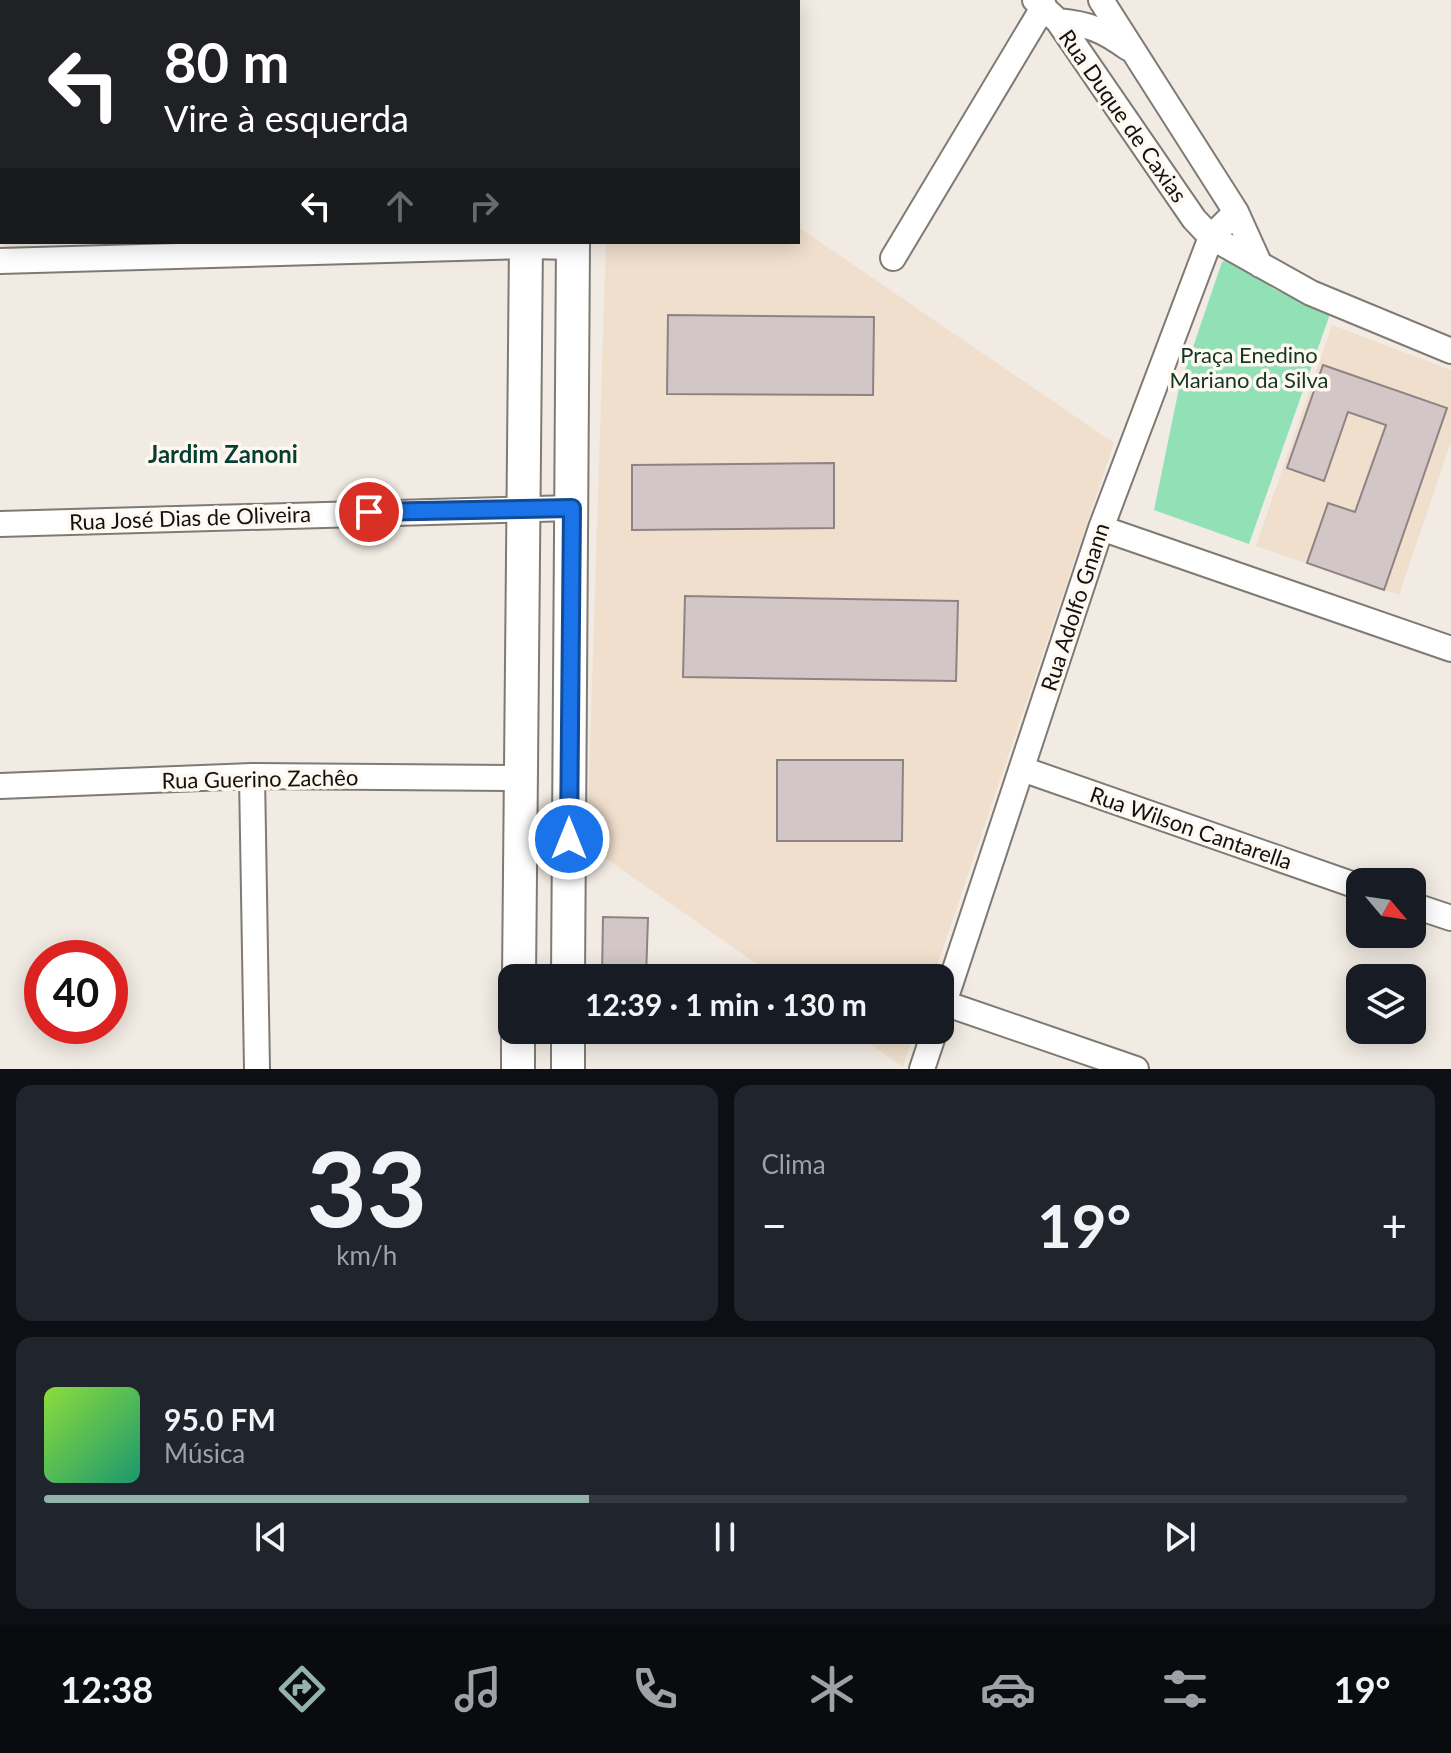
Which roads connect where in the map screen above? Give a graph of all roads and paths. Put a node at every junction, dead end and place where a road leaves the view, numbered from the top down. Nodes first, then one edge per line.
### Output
1 (1101, 0) edge
2 (1045, 9) edge
3 (1138, 55) junction
4 (1236, 212) junction
5 (1211, 237) junction
6 (526, 244) edge
7 (573, 245) edge
8 (142, 250) edge
9 (893, 258) dead end
10 (0, 261) edge
11 (1260, 265) junction
12 (1451, 351) edge
13 (523, 508) junction
14 (572, 508) junction
15 (0, 524) edge
16 (1101, 528) junction
17 (1451, 649) edge
18 (1022, 769) junction
19 (252, 776) junction
20 (520, 778) junction
21 (0, 786) edge
22 (1346, 882) edge
23 (1426, 910) edge
24 (1451, 918) edge
25 (519, 964) edge
26 (568, 964) edge
27 (954, 973) edge
28 (954, 1013) edge
29 (518, 1044) edge
30 (568, 1044) edge
31 (930, 1044) edge
32 (519, 1068) edge
33 (257, 1069) edge
34 (568, 1069) edge
35 (922, 1069) edge
36 (1136, 1069) edge

1 - 3 street, Rua Duque de Caxias
2 - 3 street, Rua Duque de Caxias
2 - 5 street, Rua Duque de Caxias
2 - 9 street
3 - 4 street, Rua Duque de Caxias
4 - 5 street, Rua Adolfo Gnann
4 - 11 street, Rua Duque de Caxias
5 - 11 street, Rua Duque de Caxias
5 - 16 street, Rua Adolfo Gnann
6 - 7 street
6 - 8 street
6 - 13 street
7 - 14 street
8 - 10 street
11 - 12 street, Rua Duque de Caxias
13 - 14 street, Rua José Dias de Oliveira
13 - 15 street, Rua José Dias de Oliveira
13 - 20 street
14 - 26 street
16 - 17 street
16 - 18 street, Rua Adolfo Gnann
18 - 22 street, Rua Wilson Cantarella
18 - 27 street, Rua Adolfo Gnann
19 - 20 street, Rua Guerino Zachêo
19 - 21 street, Rua Guerino Zachêo
19 - 33 street
20 - 25 street
23 - 24 street
28 - 36 street
29 - 32 street
30 - 34 street
31 - 35 street

